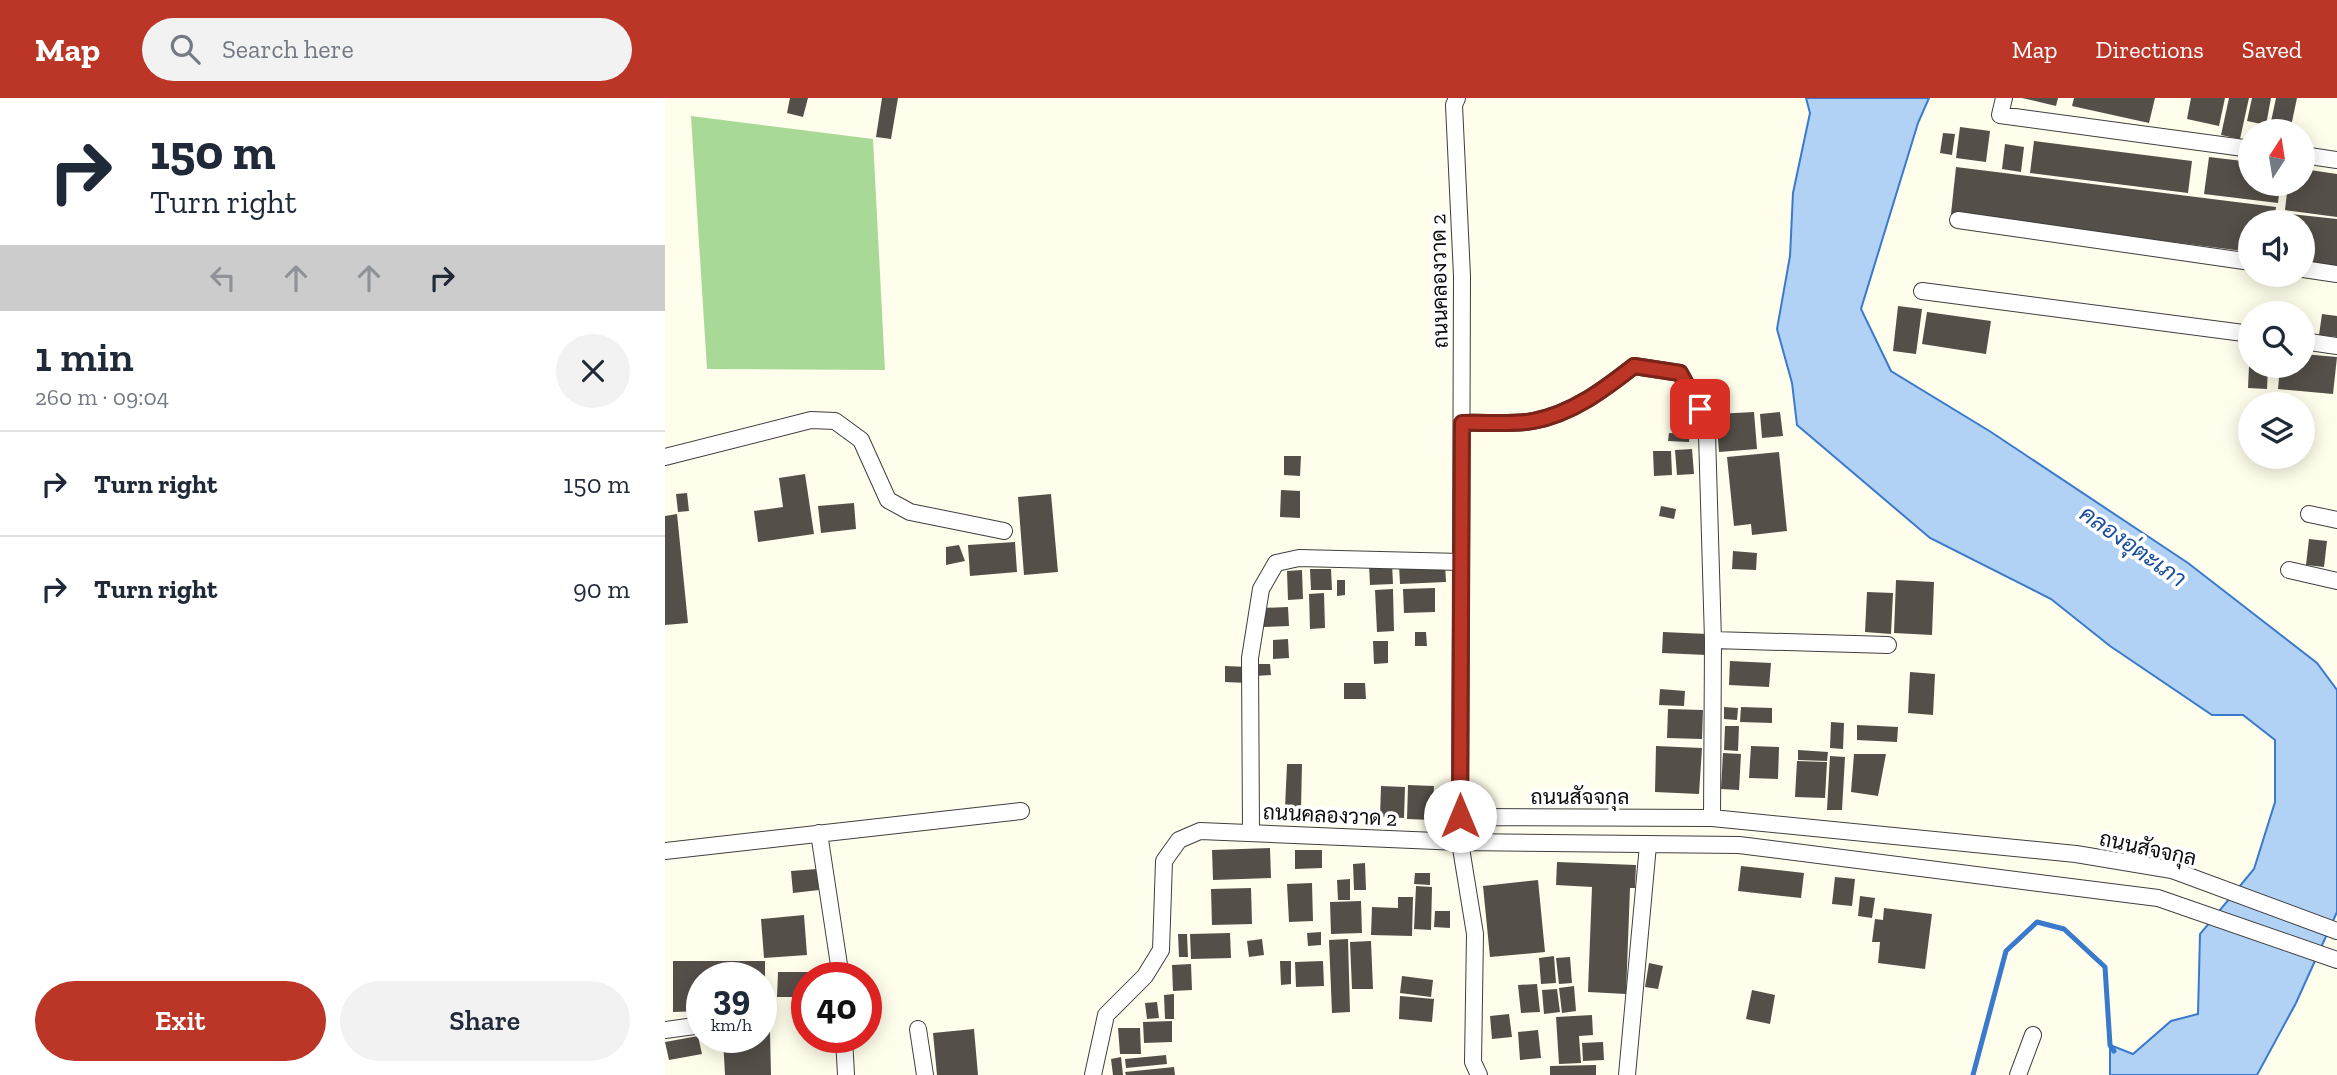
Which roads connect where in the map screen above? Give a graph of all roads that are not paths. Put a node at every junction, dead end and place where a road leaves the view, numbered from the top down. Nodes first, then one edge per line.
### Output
1 (1457, 98) edge
2 (2004, 98) edge
3 (2238, 147) edge
4 (2315, 157) edge
5 (2337, 160) edge
6 (1958, 220) dead end
7 (2238, 260) edge
8 (2315, 271) edge
9 (2337, 274) edge
10 (1922, 291) dead end
11 (2238, 332) edge
12 (2315, 343) edge
13 (2337, 346) edge
14 (1462, 423) junction
15 (665, 457) edge
16 (2309, 514) dead end
17 (2337, 520) edge
18 (1004, 531) dead end
19 (1461, 562) junction
20 (2289, 570) dead end
21 (2337, 580) edge
22 (1713, 640) junction
23 (1888, 645) dead end
24 (1021, 811) dead end
25 (1712, 818) junction
26 (1251, 832) junction
27 (819, 833) junction
28 (1460, 842) junction
29 (1647, 845) junction
30 (665, 851) edge
31 (2337, 931) edge
32 (2337, 960) edge
33 (839, 962) edge
34 (686, 1027) edge
35 (918, 1029) dead end
36 (665, 1030) edge
37 (2033, 1035) dead end
38 (845, 1053) edge
39 (846, 1075) edge
40 (925, 1075) edge
41 (1093, 1075) edge
42 (1479, 1075) edge
43 (1627, 1075) edge
44 (2018, 1075) edge

1 - 14 street, ถนนคลองวาด 2
2 - 3 street
4 - 5 street
6 - 7 street
8 - 9 street
10 - 11 street
12 - 13 street
14 - 19 street, ถนนคลองวาด 2
14 - 22 street
15 - 18 street
16 - 17 street
19 - 26 street
19 - 28 street, ถนนคลองวาด 2
20 - 21 street
22 - 23 street
22 - 25 street
24 - 27 street
25 - 28 street, ถนนสัจจกุล
25 - 31 street, ถนนสัจจกุล
26 - 28 street, ถนนคลองวาด 2
26 - 41 street, ถนนคลองวาด 2
27 - 30 street
27 - 33 street
28 - 29 street
28 - 42 street
29 - 32 street
29 - 43 street
34 - 36 street
35 - 40 street
37 - 44 street
38 - 39 street

